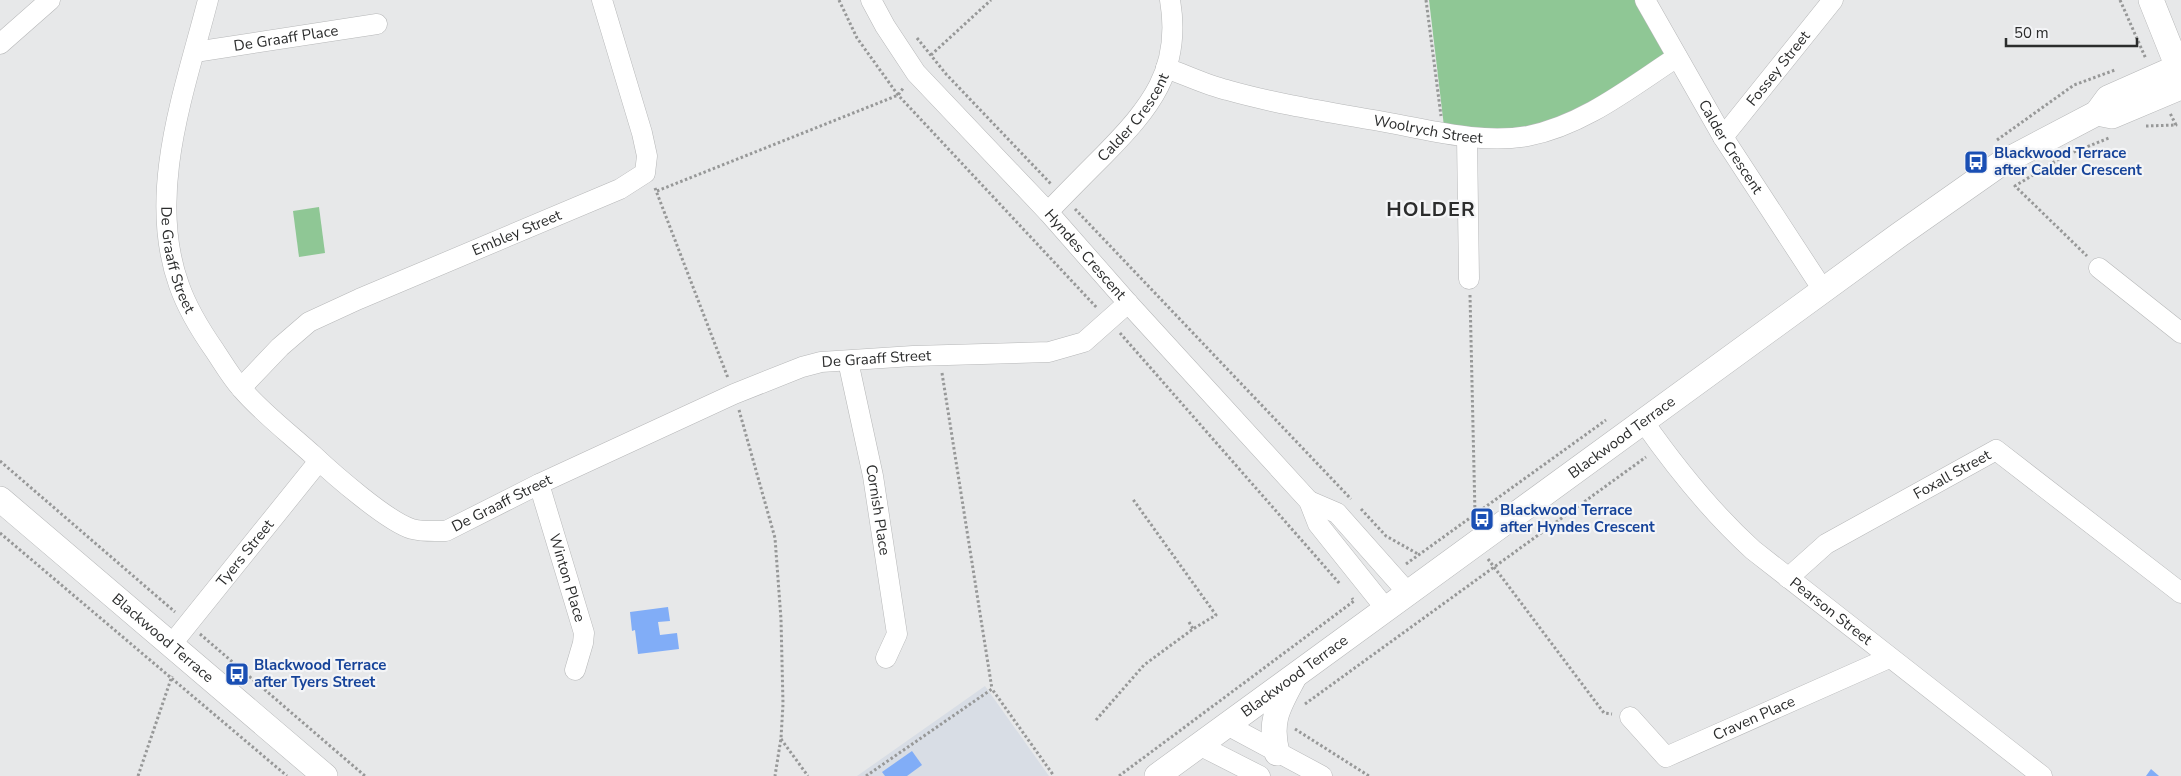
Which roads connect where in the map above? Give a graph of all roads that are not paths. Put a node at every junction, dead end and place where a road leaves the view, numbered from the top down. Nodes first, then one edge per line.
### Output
1 (50, 0) edge
2 (208, 0) edge
3 (602, 0) edge
4 (872, 0) edge
5 (1170, 0) edge
6 (1646, 0) edge
7 (1833, 0) edge
8 (2151, 0) edge
9 (377, 24) dead end
10 (0, 44) edge
11 (195, 52) junction
12 (1677, 57) junction
13 (1166, 68) junction
14 (2171, 80) edge
15 (1466, 136) junction
16 (1723, 136) junction
17 (1048, 212) junction
18 (2099, 268) road end
19 (1469, 279) dead end
20 (1823, 290) junction
21 (1128, 303) junction
22 (2181, 333) edge
23 (848, 361) junction
24 (241, 388) junction
25 (1643, 422) junction
26 (319, 461) junction
27 (539, 484) junction
28 (0, 499) edge
29 (1309, 501) junction
30 (1788, 578) junction
31 (1408, 593) junction
32 (2181, 593) edge
33 (1386, 609) junction
34 (171, 645) junction
35 (886, 658) dead end
36 (1889, 658) junction
37 (575, 670) dead end
38 (1295, 675) junction
39 (1630, 718) dead end
40 (1227, 725) junction
41 (1199, 746) junction
42 (1277, 753) junction
43 (325, 776) edge
44 (1157, 776) edge
45 (1260, 776) edge
46 (1322, 776) edge
47 (2042, 776) edge

1 - 10 street
2 - 11 street, De Graaff Street
3 - 24 street, Embley Street
4 - 17 street, Hyndes Crescent
5 - 13 street, Calder Crescent
6 - 12 street, Calder Crescent
7 - 16 street, Fossey Street
8 - 14 street
9 - 11 street, De Graaff Place
11 - 24 street, De Graaff Street
12 - 15 street, Woolrych Street
12 - 16 street, Calder Crescent
13 - 15 street, Woolrych Street
13 - 17 street, Calder Crescent
14 - 20 street, Blackwood Terrace
15 - 19 street
16 - 20 street, Calder Crescent
17 - 21 street, Hyndes Crescent
18 - 22 street
20 - 25 street, Blackwood Terrace
21 - 23 street, De Graaff Street
21 - 29 street, Hyndes Crescent
23 - 27 street, De Graaff Street
23 - 35 street, Cornish Place
24 - 26 street, De Graaff Street
25 - 30 street, Pearson Street
25 - 31 street, Blackwood Terrace
26 - 27 street, De Graaff Street
26 - 34 street, Tyers Street
27 - 37 street, Winton Place
28 - 34 street, Blackwood Terrace
29 - 31 street, Hyndes Crescent
29 - 33 street, Hyndes Crescent
30 - 32 street, Foxall Street
30 - 36 street, Pearson Street
31 - 33 street, Blackwood Terrace
33 - 38 street, Blackwood Terrace
34 - 43 street, Blackwood Terrace
36 - 39 street, Craven Place
36 - 47 street, Pearson Street
38 - 40 street, Blackwood Terrace
38 - 42 street
40 - 41 street, Blackwood Terrace
40 - 42 street
41 - 44 street, Blackwood Terrace
41 - 45 street
42 - 46 street

